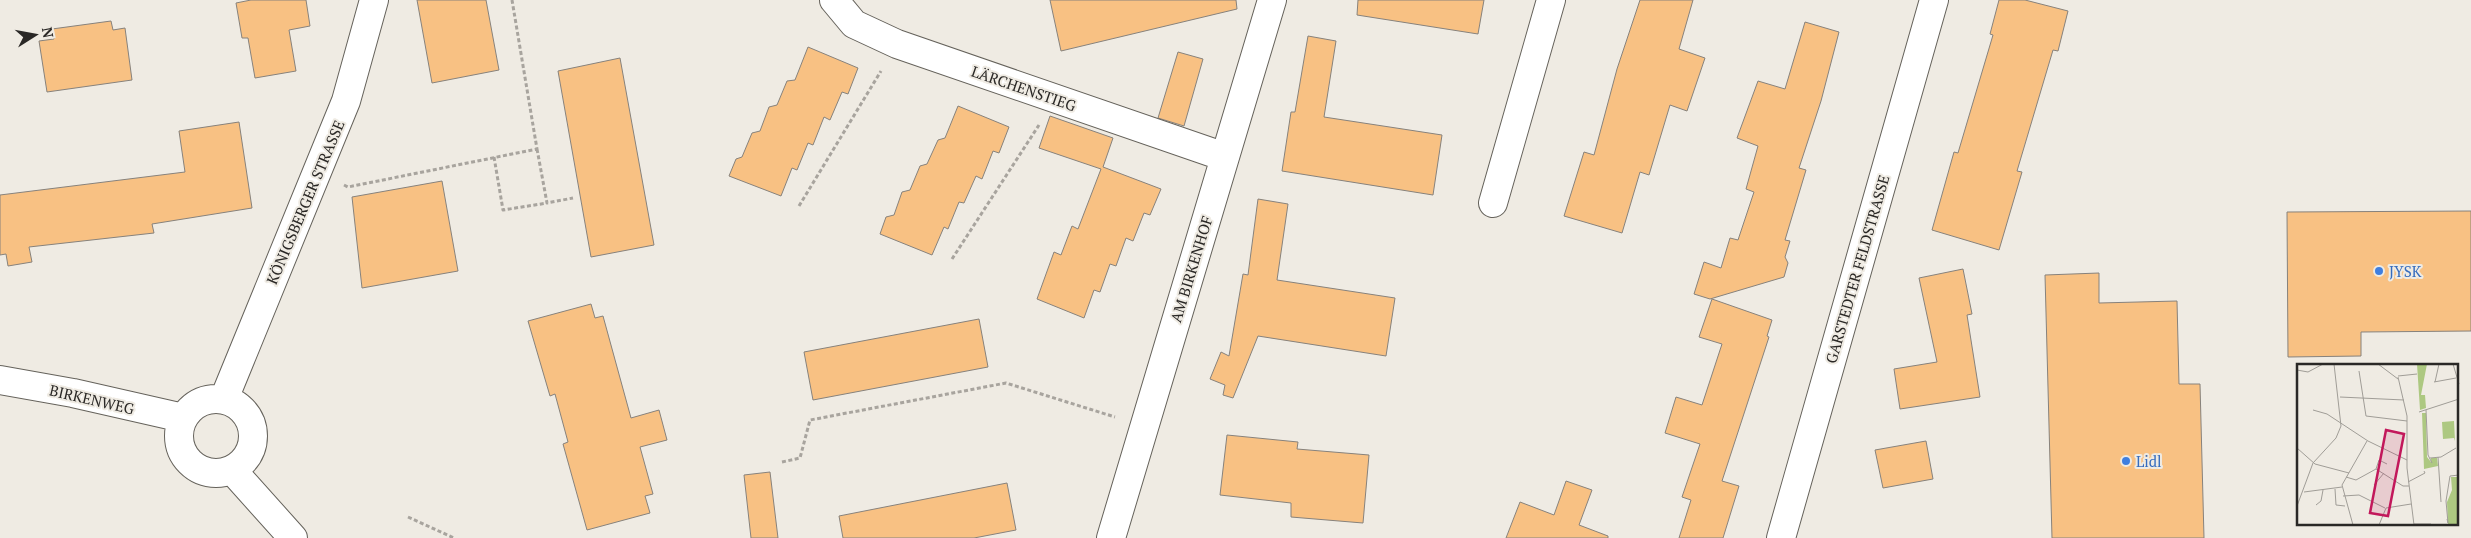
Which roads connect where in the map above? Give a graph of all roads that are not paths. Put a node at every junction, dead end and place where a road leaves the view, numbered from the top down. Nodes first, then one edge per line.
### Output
1 (374, 0) edge
2 (834, 0) edge
3 (1272, 0) edge
4 (1551, 0) edge
5 (1934, 0) edge
6 (1224, 157) junction
7 (1492, 203) dead end
8 (0, 380) edge
9 (224, 400) junction
10 (183, 418) junction
11 (232, 470) junction
12 (293, 538) edge
13 (1111, 538) edge
14 (1781, 538) edge

1 - 9 street, KÖNIGSBERGER STRASSE
2 - 6 street, LÄRCHENSTIEG
3 - 6 street, AM BIRKENHOF
4 - 7 street
5 - 14 street, GARSTEDTER FELDSTRASSE
6 - 13 street, AM BIRKENHOF
8 - 10 street, BIRKENWEG
9 - 10 street
9 - 11 street
10 - 11 street
11 - 12 street

